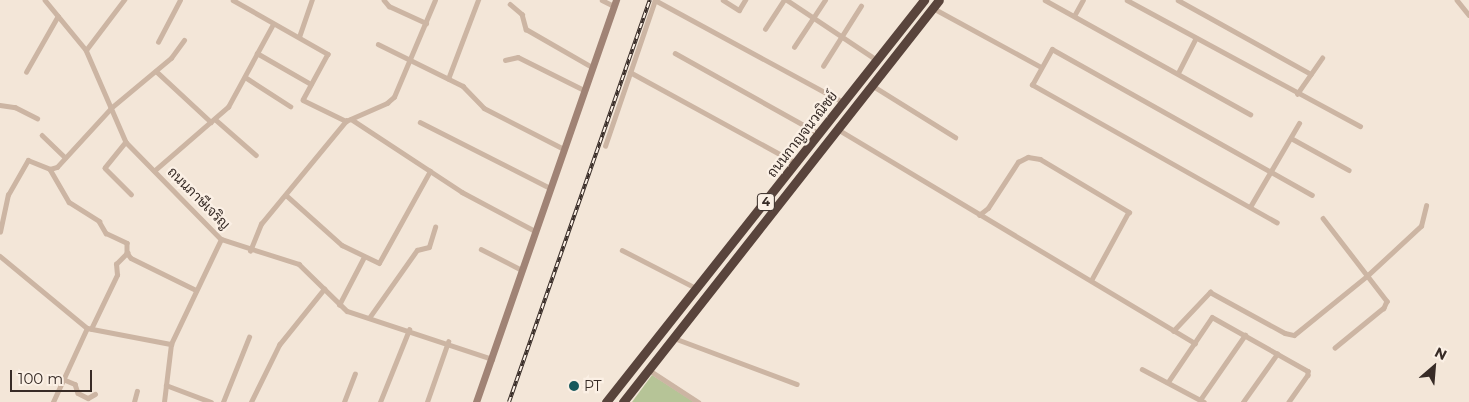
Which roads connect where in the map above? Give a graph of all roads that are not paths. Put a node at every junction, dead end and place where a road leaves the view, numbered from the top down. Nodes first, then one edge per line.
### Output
1 (45, 0) edge
2 (124, 0) edge
3 (180, 0) edge
4 (233, 0) edge
5 (312, 0) edge
6 (384, 0) edge
7 (435, 0) edge
8 (478, 0) edge
9 (602, 0) edge
10 (655, 0) edge
11 (723, 0) edge
12 (745, 0) edge
13 (786, 0) edge
14 (825, 0) edge
15 (924, 0) edge
16 (939, 0) edge
17 (1045, 0) edge
18 (1082, 0) edge
19 (1127, 0) edge
20 (1178, 0) edge
21 (1457, 0) edge
22 (615, 3) edge
23 (510, 4) dead end
24 (861, 6) dead end
25 (933, 8) junction
26 (1469, 15) edge
27 (58, 16) junction
28 (1074, 16) junction
29 (813, 17) junction
30 (426, 23) junction
31 (273, 24) junction
32 (765, 29) dead end
33 (299, 37) junction
34 (842, 37) junction
35 (1196, 38) junction
36 (184, 40) dead end
37 (158, 42) dead end
38 (378, 44) dead end
39 (794, 47) dead end
40 (86, 50) junction
41 (257, 53) junction
42 (675, 53) dead end
43 (1322, 58) dead end
44 (410, 60) junction
45 (505, 60) dead end
46 (877, 60) junction
47 (823, 66) dead end
48 (592, 67) junction
49 (1041, 67) junction
50 (156, 71) junction
51 (26, 72) dead end
52 (630, 72) junction
53 (1178, 73) junction
54 (1311, 74) junction
55 (245, 77) junction
56 (448, 79) junction
57 (311, 84) junction
58 (874, 86) junction
59 (584, 90) junction
60 (1297, 94) junction
61 (844, 103) junction
62 (0, 105) edge
63 (290, 106) dead end
64 (111, 108) junction
65 (1250, 114) dead end
66 (38, 118) dead end
67 (351, 119) junction
68 (214, 121) junction
69 (346, 121) junction
70 (420, 122) dead end
71 (1299, 123) dead end
72 (1360, 126) dead end
73 (839, 130) junction
74 (820, 134) junction
75 (42, 135) dead end
76 (955, 136) dead end
77 (1291, 138) junction
78 (126, 142) junction
79 (605, 146) dead end
80 (564, 149) junction
81 (256, 155) dead end
82 (65, 157) junction
83 (797, 163) junction
84 (50, 169) junction
85 (154, 170) junction
86 (1350, 170) dead end
87 (430, 172) junction
88 (1270, 172) junction
89 (550, 188) junction
90 (131, 194) dead end
91 (1312, 195) dead end
92 (286, 196) junction
93 (1426, 206) dead end
94 (1250, 207) junction
95 (979, 215) junction
96 (1323, 218) dead end
97 (1277, 223) dead end
98 (435, 226) dead end
99 (535, 231) junction
100 (0, 232) edge
101 (221, 239) junction
102 (481, 249) dead end
103 (250, 250) junction
104 (622, 250) dead end
105 (127, 253) junction
106 (0, 256) edge
107 (364, 257) junction
108 (522, 270) junction
109 (1368, 275) junction
110 (1092, 280) junction
111 (696, 288) junction
112 (324, 289) junction
113 (196, 290) junction
114 (339, 305) junction
115 (369, 318) junction
116 (89, 329) junction
117 (409, 330) junction
118 (1173, 331) junction
119 (1245, 335) junction
120 (249, 337) dead end
121 (674, 338) junction
122 (448, 342) junction
123 (1195, 343) junction
124 (171, 344) junction
125 (1335, 348) dead end
126 (1278, 354) junction
127 (492, 359) junction
128 (1142, 368) dead end
129 (649, 370) junction
130 (355, 374) dead end
131 (63, 379) junction
132 (1168, 382) junction
133 (797, 384) dead end
134 (166, 385) junction
135 (137, 392) dead end
136 (96, 394) dead end
137 (1202, 401) edge
138 (53, 402) edge
139 (134, 402) edge
140 (164, 402) edge
141 (211, 402) edge
142 (223, 402) edge
143 (253, 402) edge
144 (344, 402) edge
145 (380, 402) edge
146 (427, 402) edge
147 (476, 402) edge
148 (606, 402) edge
149 (623, 402) edge
150 (698, 402) edge
151 (1243, 402) edge
152 (1289, 402) edge

1 - 27 street, ถนนภาษีเจริญ
2 - 40 street
3 - 37 street
4 - 31 street
5 - 33 street
6 - 30 street
7 - 30 street
8 - 56 street
9 - 22 street
10 - 52 street
10 - 61 street
11 - 12 street
13 - 29 street
13 - 32 street
14 - 29 street
15 - 46 highway, ถนนกาญจนวณิชย์ / 4
16 - 25 highway, ถนนกาญจนวณิชย์ / 4
17 - 28 street
18 - 28 street
19 - 35 street
20 - 54 street
21 - 26 street
22 - 48 street
23 - 48 street
24 - 34 street
25 - 49 street
25 - 58 highway, ถนนกาญจนวณิชย์ / 4
27 - 40 street, ถนนภาษีเจริญ
27 - 51 street
28 - 53 street
29 - 34 street
29 - 39 street
30 - 44 street
31 - 33 street
31 - 41 street
33 - 57 street
34 - 46 street
34 - 47 street
35 - 53 street
35 - 60 street
36 - 50 street
38 - 44 street
40 - 64 street, ถนนภาษีเจริญ
41 - 55 street
41 - 57 street
42 - 74 street
43 - 54 street
44 - 56 street
44 - 67 street
45 - 59 street
46 - 61 highway, ถนนกาญจนวณิชย์ / 4
48 - 59 street
49 - 88 street
49 - 94 street
50 - 64 street
50 - 68 street
52 - 79 street
52 - 83 street
53 - 65 street
54 - 60 street
55 - 63 street
55 - 68 street
56 - 80 street
57 - 69 street
58 - 73 highway, ถนนกาญจนวณิชย์ / 4
58 - 76 street
59 - 80 street
60 - 72 street
61 - 74 highway, ถนนกาญจนวณิชย์ / 4
62 - 66 street
64 - 78 street, ถนนภาษีเจริญ
64 - 82 street
67 - 69 street
67 - 87 street
68 - 81 street
68 - 85 street
69 - 92 street
70 - 89 street
71 - 77 street
73 - 95 street
73 - 121 highway, ถนนกาญจนวณิชย์ / 4
74 - 83 highway, ถนนกาญจนวณิชย์ / 4
75 - 82 street
77 - 86 street
77 - 88 street
78 - 85 street, ถนนภาษีเจริญ
78 - 90 street
80 - 89 street
82 - 84 street
83 - 111 highway, ถนนกาญจนวณิชย์ / 4
84 - 100 street
84 - 105 street
85 - 101 street, ถนนภาษีเจริญ
87 - 99 street
87 - 107 street
88 - 91 street
88 - 94 street
89 - 99 street
92 - 103 street
92 - 107 street
93 - 109 street
94 - 97 street
95 - 110 street
95 - 110 street
96 - 109 street
98 - 115 street
99 - 108 street
101 - 103 street, ถนนภาษีเจริญ
101 - 113 street
102 - 108 street
103 - 112 street, ถนนภาษีเจริญ
104 - 111 street
105 - 113 street
105 - 116 street
106 - 116 street
107 - 114 street
108 - 127 street
109 - 118 street
109 - 125 street
110 - 118 street
111 - 148 highway, ถนนกาญจนวณิชย์ / 4
112 - 114 street, ถนนภาษีเจริญ
112 - 143 street
113 - 124 street
114 - 115 street, ถนนภาษีเจริญ
115 - 117 street, ถนนภาษีเจริญ
116 - 124 street
116 - 131 street
117 - 122 street, ถนนภาษีเจริญ
117 - 145 street
118 - 123 street
119 - 123 street
119 - 126 street
119 - 137 street
120 - 142 street
121 - 129 highway, ถนนกาญจนวณิชย์ / 4
121 - 133 street
122 - 127 street, ถนนภาษีเจริญ
122 - 146 street
123 - 132 street
124 - 134 street
126 - 151 street
126 - 152 street
127 - 147 street
128 - 132 street
129 - 149 highway, ถนนกาญจนวณิชย์ / 4
129 - 150 street
130 - 144 street
131 - 136 street
131 - 138 street
132 - 137 street
134 - 140 street
134 - 141 street
135 - 139 street

